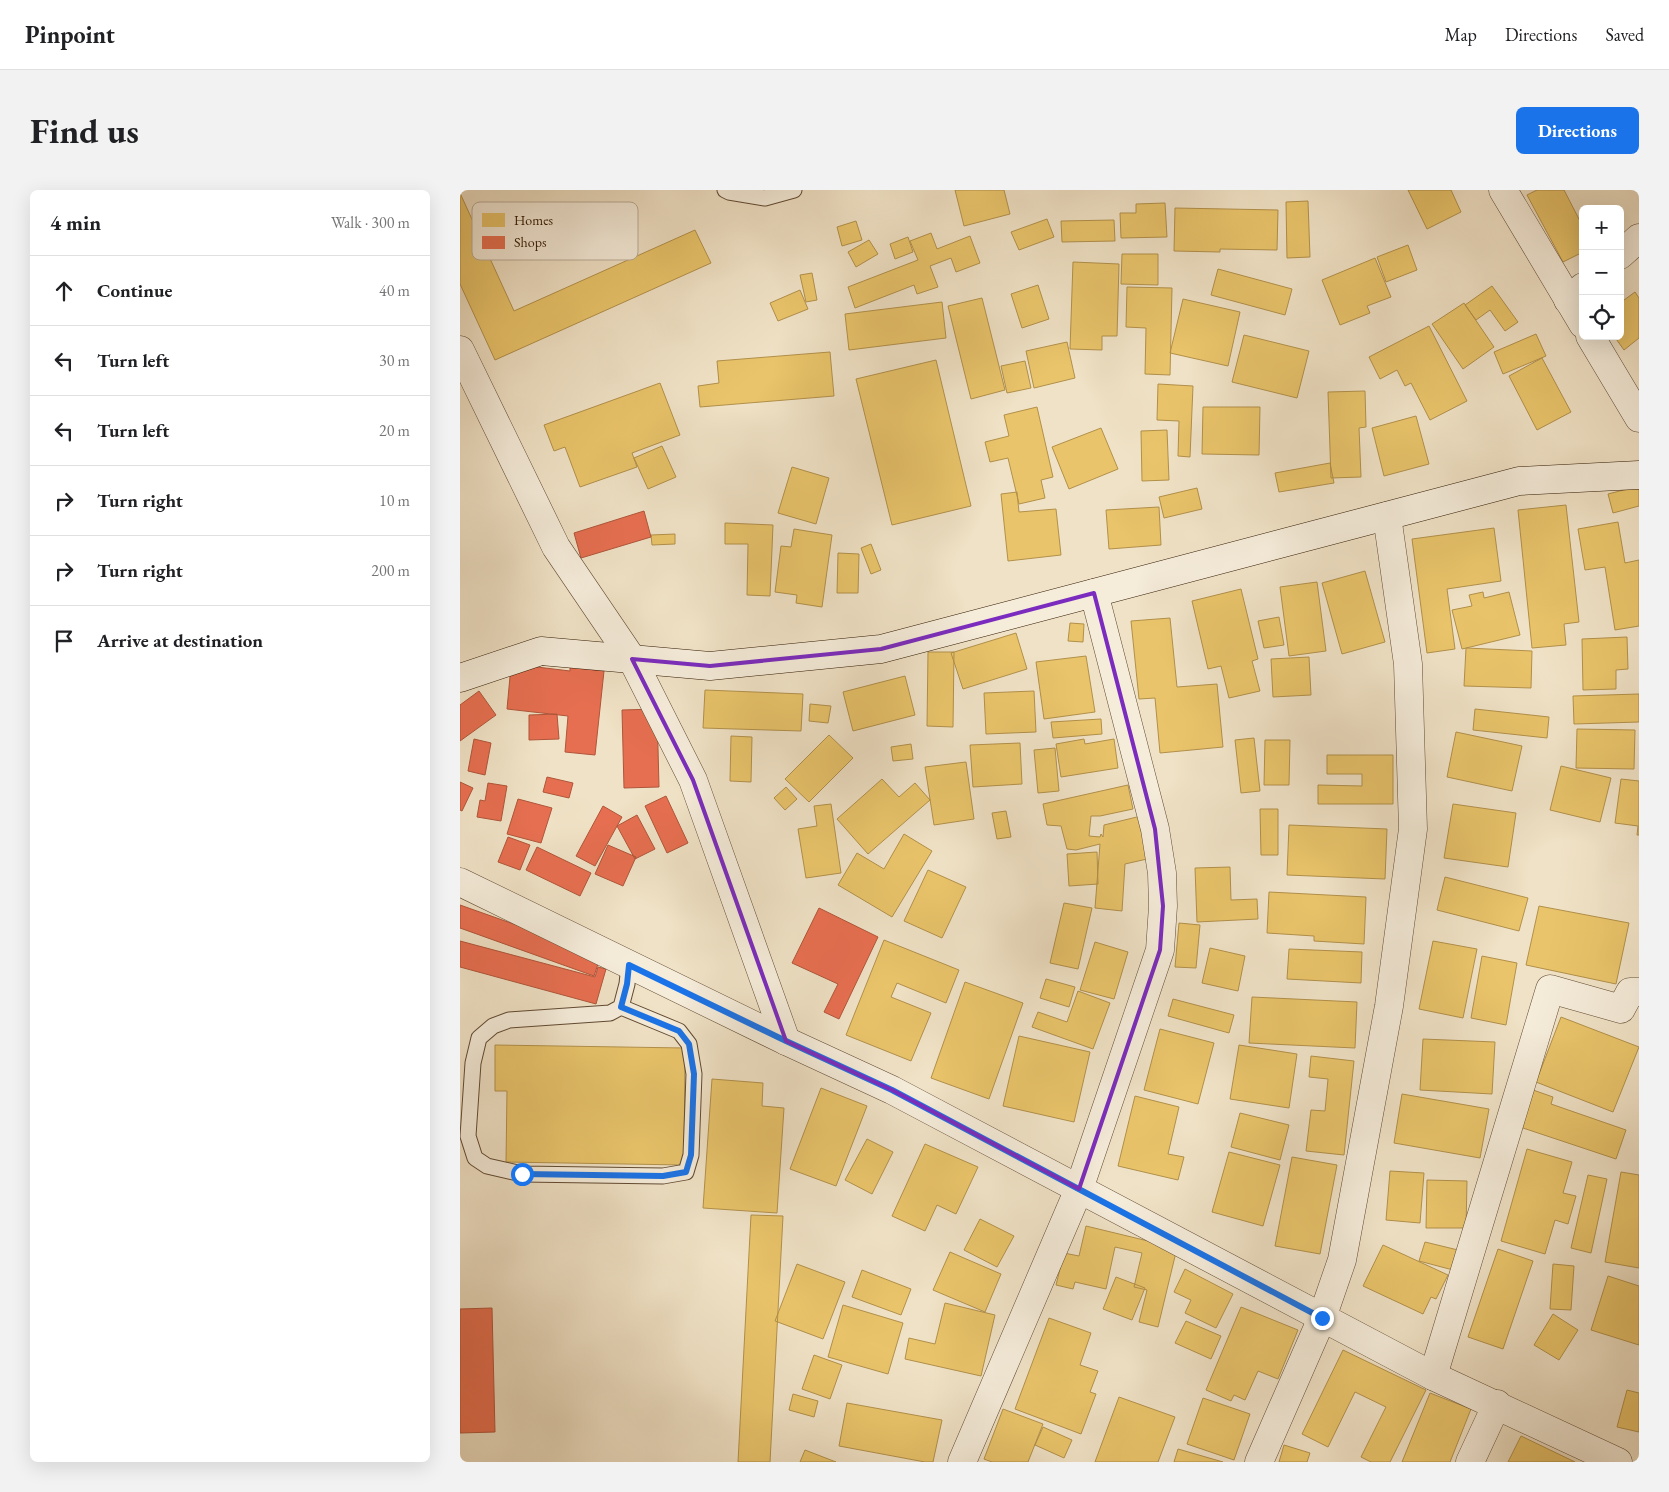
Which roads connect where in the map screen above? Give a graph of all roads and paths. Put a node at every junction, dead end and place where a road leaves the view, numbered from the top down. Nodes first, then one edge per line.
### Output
1 (725, 190) edge
2 (794, 190) edge
3 (1502, 190) edge
4 (1639, 238) edge
5 (1624, 251) edge
6 (1575, 293) edge
7 (1579, 308) edge
8 (1592, 340) edge
9 (460, 350) edge
10 (1639, 418) edge
11 (1639, 475) edge
12 (1387, 516) junction
13 (1094, 593) junction
14 (632, 660) junction
15 (460, 678) edge
16 (460, 882) edge
17 (629, 965) junction
18 (1639, 992) edge
19 (621, 1007) junction
20 (786, 1041) junction
21 (1079, 1189) junction
22 (1322, 1318) junction
23 (1433, 1376) junction
24 (1496, 1404) junction
25 (962, 1462) edge
26 (1259, 1462) edge
27 (1470, 1462) edge
28 (1618, 1462) edge

1 - 2 lane
3 - 6 street
4 - 5 street
6 - 7 street
8 - 10 street
9 - 14 street
11 - 12 street
12 - 13 street
12 - 22 street
13 - 14 street
13 - 21 street
14 - 15 street
14 - 20 street
16 - 17 street
17 - 19 lane
17 - 20 street
18 - 23 street
19 - 19 lane
20 - 21 street
21 - 22 street
21 - 25 street
22 - 23 street
22 - 26 street
23 - 24 street
24 - 27 street
24 - 28 street

